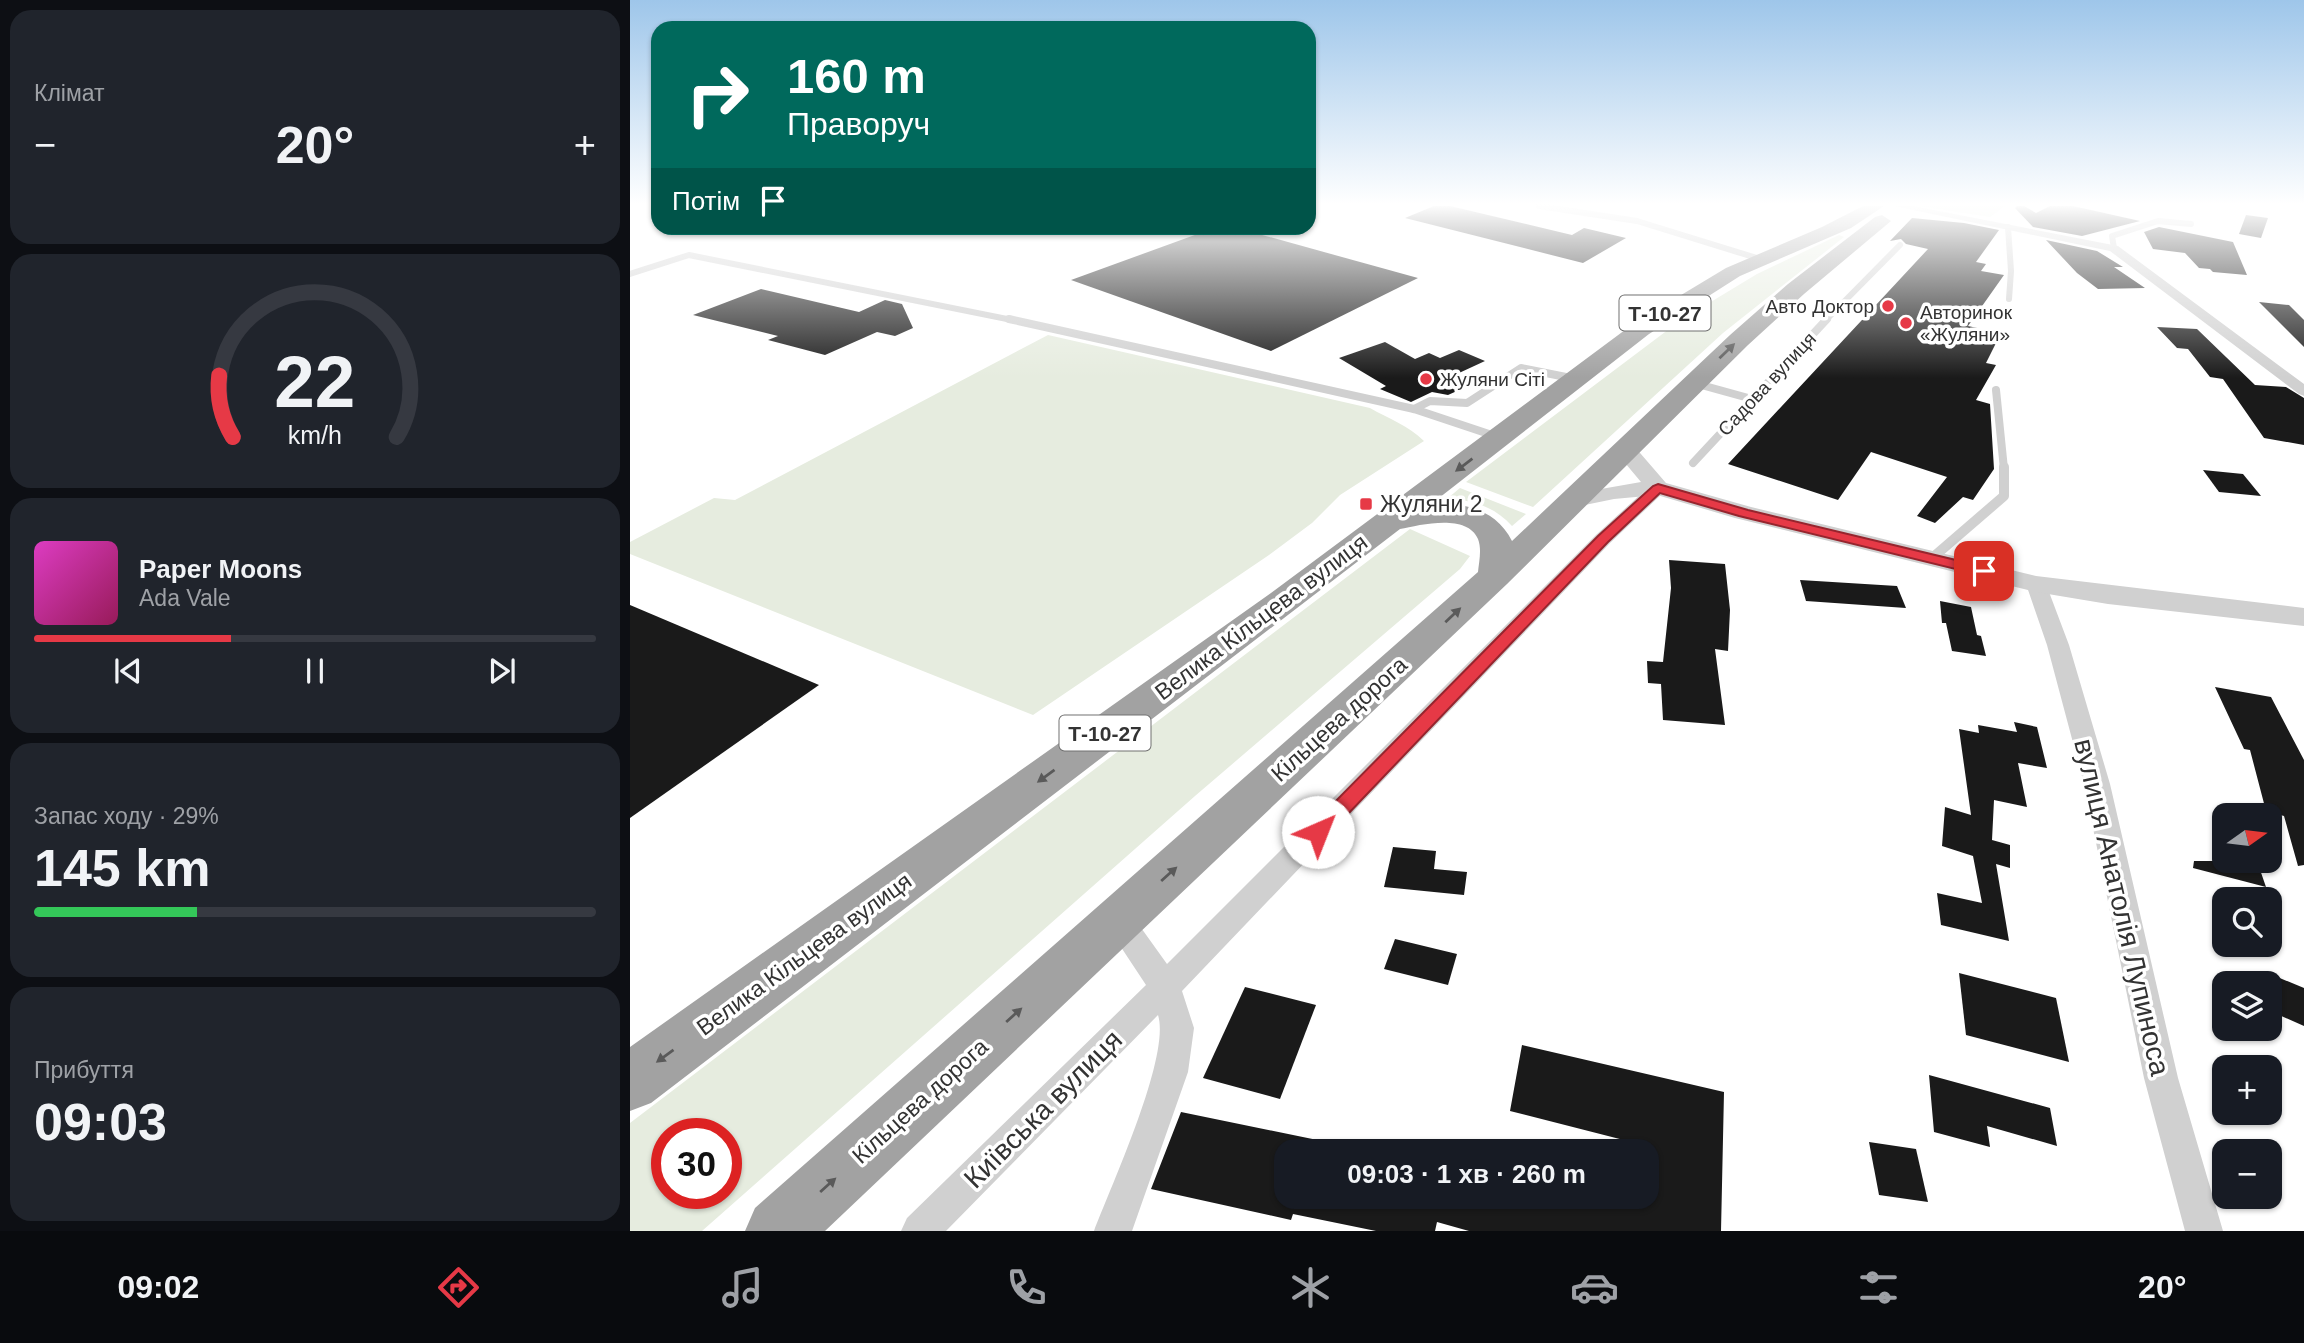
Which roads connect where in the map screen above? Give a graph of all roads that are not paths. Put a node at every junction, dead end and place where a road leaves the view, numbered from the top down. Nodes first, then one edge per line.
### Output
1 (663, 263) edge
2 (731, 263) edge
3 (1752, 263) edge
4 (1828, 263) edge
5 (1883, 263) edge
6 (2010, 263) edge
7 (2135, 263) edge
8 (630, 274) edge
9 (2009, 299) dead end
10 (1577, 380) junction
11 (1694, 383) junction
12 (1997, 390) dead end
13 (2304, 391) edge
14 (1752, 398) junction
15 (1414, 409) junction
16 (1501, 438) junction
17 (1626, 451) junction
18 (1693, 463) dead end
19 (1658, 488) junction
20 (1575, 500) junction
21 (1390, 522) junction
22 (1931, 559) junction
23 (1495, 576) junction
24 (2036, 584) junction
25 (2304, 617) edge
26 (1118, 920) junction
27 (1165, 988) junction
28 (630, 1082) edge
29 (778, 1231) edge
30 (920, 1231) edge
31 (1113, 1231) edge
32 (2204, 1231) edge

1 - 8 lane
2 - 15 lane
3 - 10 highway, Велика Кільцева вулиця / Т-10-27
11 -> 4 highway, Кільцева дорога / Т-10-27
5 - 14 lane, Садова вулиця
6 - 9 lane
7 - 13 street
10 - 15 lane
10 - 16 highway, Велика Кільцева вулиця / Т-10-27
11 - 14 lane
11 - 17 highway, Кільцева дорога / Т-10-27
12 - 22 lane
14 - 18 lane, Садова вулиця
15 - 16 lane
16 -> 21 highway, Велика Кільцева вулиця / Т-10-27
17 - 19 street
17 - 20 highway, Кільцева дорога / Т-10-27
19 - 20 street
19 - 22 street
19 - 27 street
20 - 23 highway, Кільцева дорога / Т-10-27
21 - 23 highway
21 -> 28 highway, Велика Кільцева вулиця / Т-10-27
22 - 24 street
26 -> 23 highway, Кільцева дорога / Т-10-27
24 - 25 street
24 - 32 street, вулиця Анатолія Лупиноса
26 - 27 street
29 -> 26 highway, Кільцева дорога / Т-10-27
27 - 30 street, Київська вулиця
27 - 31 street

